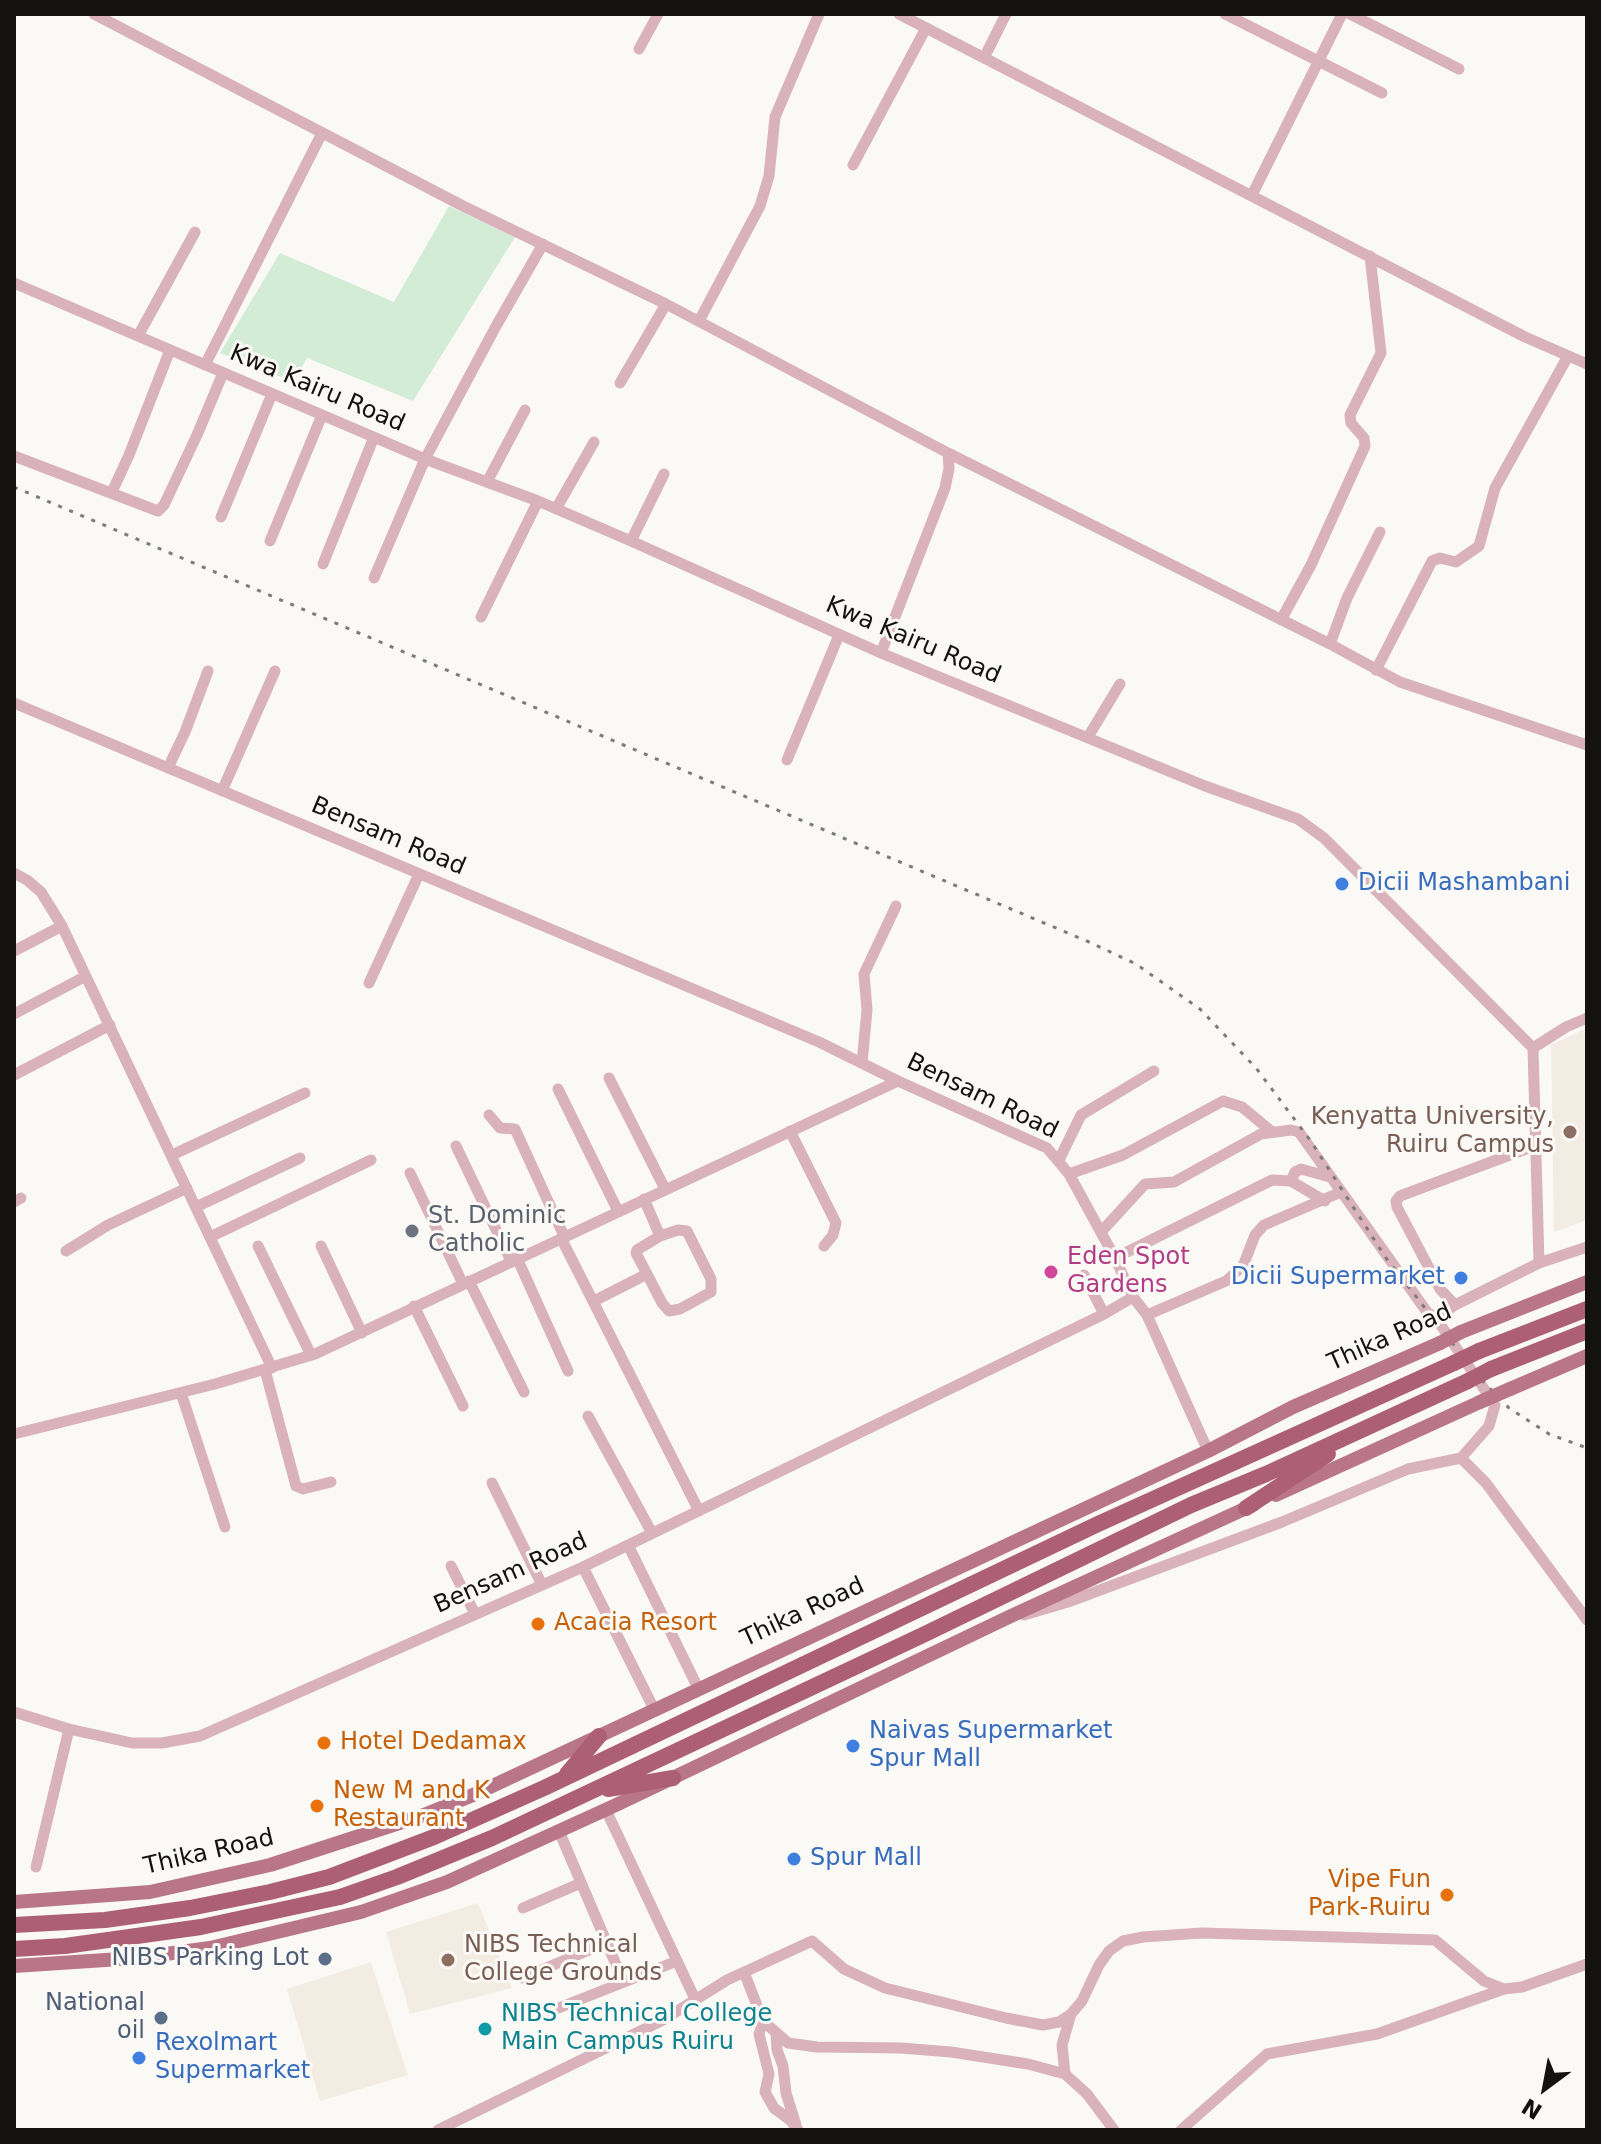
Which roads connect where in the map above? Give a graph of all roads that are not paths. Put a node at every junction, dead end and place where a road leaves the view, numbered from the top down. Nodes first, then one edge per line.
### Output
1 (94, 14) edge
2 (658, 14) edge
3 (819, 14) edge
4 (899, 14) edge
5 (1006, 14) edge
6 (1225, 14) edge
7 (1342, 14) edge
8 (1350, 14) edge
9 (926, 28) junction
10 (639, 49) dead end
11 (984, 58) junction
12 (1319, 60) junction
13 (1459, 69) dead end
14 (1382, 93) dead end
15 (322, 133) junction
16 (853, 165) dead end
17 (1252, 195) junction
18 (195, 232) dead end
19 (543, 244) junction
20 (1370, 256) junction
21 (15, 288) edge
22 (666, 304) junction
23 (699, 321) junction
24 (138, 336) junction
25 (170, 350) junction
26 (1568, 356) junction
27 (1587, 364) edge
28 (205, 365) junction
29 (223, 373) junction
30 (620, 383) dead end
31 (272, 394) junction
32 (525, 410) dead end
33 (322, 415) junction
34 (374, 437) junction
35 (594, 442) dead end
36 (948, 453) junction
37 (14, 456) edge
38 (425, 459) junction
39 (664, 474) dead end
40 (487, 482) junction
41 (112, 492) junction
42 (538, 501) junction
43 (556, 509) junction
44 (221, 517) dead end
45 (1380, 532) dead end
46 (270, 541) dead end
47 (631, 541) junction
48 (323, 564) dead end
49 (374, 578) dead end
50 (481, 617) dead end
51 (1281, 620) junction
52 (839, 635) junction
53 (1330, 644) junction
54 (881, 653) junction
55 (1376, 670) junction
56 (208, 671) dead end
57 (275, 671) dead end
58 (1120, 684) dead end
59 (14, 703) edge
60 (1088, 737) junction
61 (1587, 745) edge
62 (787, 760) dead end
63 (168, 768) junction
64 (222, 791) junction
65 (14, 873) edge
66 (419, 874) junction
67 (27, 880) junction
68 (14, 887) edge
69 (896, 906) dead end
70 (62, 926) junction
71 (14, 951) edge
72 (86, 976) junction
73 (369, 983) dead end
74 (14, 1014) edge
75 (1587, 1018) edge
76 (110, 1025) junction
77 (1533, 1048) junction
78 (862, 1063) junction
79 (1154, 1071) dead end
80 (14, 1075) edge
81 (609, 1078) dead end
82 (898, 1081) junction
83 (558, 1089) dead end
84 (305, 1093) dead end
85 (489, 1115) dead end
86 (790, 1131) junction
87 (1271, 1131) junction
88 (456, 1146) dead end
89 (1534, 1146) junction
90 (172, 1155) junction
91 (300, 1158) dead end
92 (371, 1160) dead end
93 (1059, 1160) junction
94 (410, 1173) dead end
95 (1069, 1174) junction
96 (1331, 1177) junction
97 (1291, 1181) junction
98 (187, 1188) junction
99 (665, 1189) junction
100 (1341, 1192) junction
101 (644, 1199) junction
102 (1325, 1201) junction
103 (196, 1207) junction
104 (618, 1211) junction
105 (1101, 1232) junction
106 (660, 1236) junction
107 (210, 1237) junction
108 (563, 1237) junction
109 (258, 1246) dead end
110 (321, 1246) dead end
111 (824, 1246) dead end
112 (1587, 1247) edge
113 (66, 1251) dead end
114 (1115, 1258) junction
115 (514, 1260) junction
116 (1539, 1263) junction
117 (647, 1274) junction
118 (1084, 1275) dead end
119 (466, 1282) junction
120 (1587, 1282) edge
121 (1133, 1297) junction
122 (594, 1301) junction
123 (1455, 1305) junction
124 (414, 1306) junction
125 (1587, 1309) edge
126 (1104, 1314) junction
127 (1147, 1315) junction
128 (1436, 1318) junction
129 (1587, 1331) edge
130 (362, 1333) junction
131 (311, 1355) junction
132 (1587, 1356) edge
133 (269, 1369) junction
134 (568, 1371) dead end
135 (524, 1392) dead end
136 (181, 1393) junction
137 (463, 1406) dead end
138 (588, 1416) dead end
139 (1373, 1425) junction
140 (14, 1434) edge
141 (1208, 1451) junction
142 (1461, 1458) junction
143 (331, 1482) dead end
144 (492, 1483) dead end
145 (1246, 1508) junction
146 (699, 1511) junction
147 (225, 1527) dead end
148 (652, 1533) junction
149 (628, 1545) junction
150 (451, 1566) dead end
151 (583, 1567) junction
152 (542, 1585) junction
153 (475, 1614) junction
154 (1011, 1616) junction
155 (1587, 1620) edge
156 (699, 1690) junction
157 (654, 1709) junction
158 (14, 1712) edge
159 (69, 1729) junction
160 (599, 1736) junction
161 (563, 1778) junction
162 (673, 1778) junction
163 (585, 1793) junction
164 (606, 1810) junction
165 (559, 1831) junction
166 (36, 1867) dead end
167 (581, 1883) junction
168 (14, 1902) edge
169 (523, 1908) dead end
170 (14, 1925) edge
171 (606, 1943) junction
172 (14, 1949) edge
173 (677, 1961) junction
174 (1587, 1964) edge
175 (14, 1966) edge
176 (744, 1972) junction
177 (522, 1978) dead end
178 (623, 1981) junction
179 (1504, 1989) junction
180 (695, 1999) junction
181 (1071, 2014) junction
182 (541, 2015) dead end
183 (763, 2021) junction
184 (776, 2032) junction
185 (1065, 2074) junction
186 (438, 2130) edge
187 (798, 2130) edge
188 (1114, 2130) edge
189 (1181, 2130) edge

1 - 15 street
2 - 10 street
3 - 23 street
4 - 9 street
5 - 11 street
6 - 12 street
7 - 12 street
8 - 13 street
9 - 11 street
9 - 16 street
11 - 17 street
12 - 14 street
12 - 17 street
15 - 19 street
15 - 28 street
17 - 20 street
18 - 24 street
19 - 22 street
19 - 38 street
20 - 26 street
20 - 51 street
21 - 24 street, Kwa Kairu Road
22 - 23 street
22 - 30 street
23 - 36 street
24 - 25 street, Kwa Kairu Road
25 - 28 street, Kwa Kairu Road
25 - 41 street
26 - 27 street
26 - 55 street
28 - 29 street, Kwa Kairu Road
29 - 31 street, Kwa Kairu Road
29 - 41 street
31 - 33 street, Kwa Kairu Road
31 - 44 street
32 - 40 street
33 - 34 street, Kwa Kairu Road
33 - 46 street
34 - 38 street, Kwa Kairu Road
34 - 48 street
35 - 43 street
36 - 51 street
36 - 54 street
37 - 41 street
38 - 40 street, Kwa Kairu Road
38 - 49 street
39 - 47 street
40 - 42 street, Kwa Kairu Road
42 - 43 street, Kwa Kairu Road
42 - 50 street
43 - 47 street, Kwa Kairu Road
45 - 53 street
47 - 52 street, Kwa Kairu Road
51 - 53 street
52 - 54 street, Kwa Kairu Road
52 - 62 street
53 - 55 street
54 - 60 street, Kwa Kairu Road
55 - 61 street
56 - 63 street
57 - 64 street
58 - 60 street
59 - 63 street, Bensam Road
60 - 77 street, Kwa Kairu Road
63 - 64 street, Bensam Road
64 - 66 street, Bensam Road
65 - 67 street
66 - 73 street
66 - 78 street, Bensam Road
67 - 68 street
67 - 70 street
69 - 78 street
70 - 71 street
70 - 72 street
72 - 74 street
72 - 76 street
75 - 77 street
76 - 80 street
76 - 90 street
77 - 89 street
78 - 82 street, Bensam Road
79 - 93 street
81 - 99 street
82 - 86 street
82 - 93 street, Bensam Road
83 - 104 street
84 - 90 street
85 - 108 street
86 - 99 street
86 - 111 street
87 - 95 street
87 - 96 street
87 - 105 street
88 - 115 street
89 - 116 street
89 - 123 street
90 - 98 street
91 - 103 street
92 - 107 street
93 - 95 street, Bensam Road
94 - 119 street
95 - 105 street, Bensam Road
96 - 97 street
96 - 100 street
97 - 102 street
97 - 114 street
98 - 103 street
98 - 113 street
99 - 101 street
100 - 102 street
100 - 128 street
101 - 104 street
101 - 106 street
102 - 127 street
103 - 107 street
104 - 108 street
105 - 114 street, Bensam Road
106 - 117 street
106 - 117 street
107 - 133 street
108 - 115 street
108 - 122 street
109 - 131 street
110 - 130 street
112 - 116 street
114 - 121 street, Bensam Road
115 - 119 street
115 - 134 street
116 - 123 street
117 - 122 street
118 - 126 street
119 - 124 street
119 - 135 street
120 - 141 main road, Thika Road, bridge
121 - 126 street, Bensam Road
121 - 127 street
122 - 146 street
123 - 128 street
124 - 130 street
124 - 137 street
125 - 161 highway, Thika Road, bridge
126 - 146 street, Bensam Road
127 - 141 street
128 - 142 street
129 - 139 highway, bridge
130 - 131 street
131 - 133 street
132 - 145 main road, bridge
133 - 136 street
133 - 143 street
136 - 140 street
136 - 147 street
138 - 148 street
139 - 145 highway
139 - 163 highway
141 - 156 main road, Thika Road
142 - 154 street
142 - 155 street
144 - 152 street
145 - 154 main road
146 - 148 street, Bensam Road
148 - 149 street, Bensam Road
149 - 151 street, Bensam Road
149 - 156 street
150 - 153 street
151 - 152 street, Bensam Road
151 - 157 street
152 - 153 street, Bensam Road
153 - 159 street, Bensam Road
154 - 162 main road
156 - 157 main road, Thika Road
157 - 160 main road, Thika Road
158 - 159 street, Bensam Road
159 - 166 street
160 - 161 highway
160 - 168 main road, Thika Road
161 - 170 highway, Thika Road
162 - 163 highway
162 - 164 main road
163 - 172 highway
164 - 165 main road
164 - 173 street
165 - 167 street
165 - 175 main road
167 - 169 street
167 - 171 street
171 - 177 street
171 - 178 street
173 - 178 street
173 - 180 street
174 - 179 street
176 - 180 street
176 - 181 street
176 - 183 street
178 - 182 street
179 - 181 street
179 - 189 street
180 - 186 street
181 - 185 street
183 - 184 street
183 - 187 street
184 - 185 street
184 - 187 street
185 - 188 street

